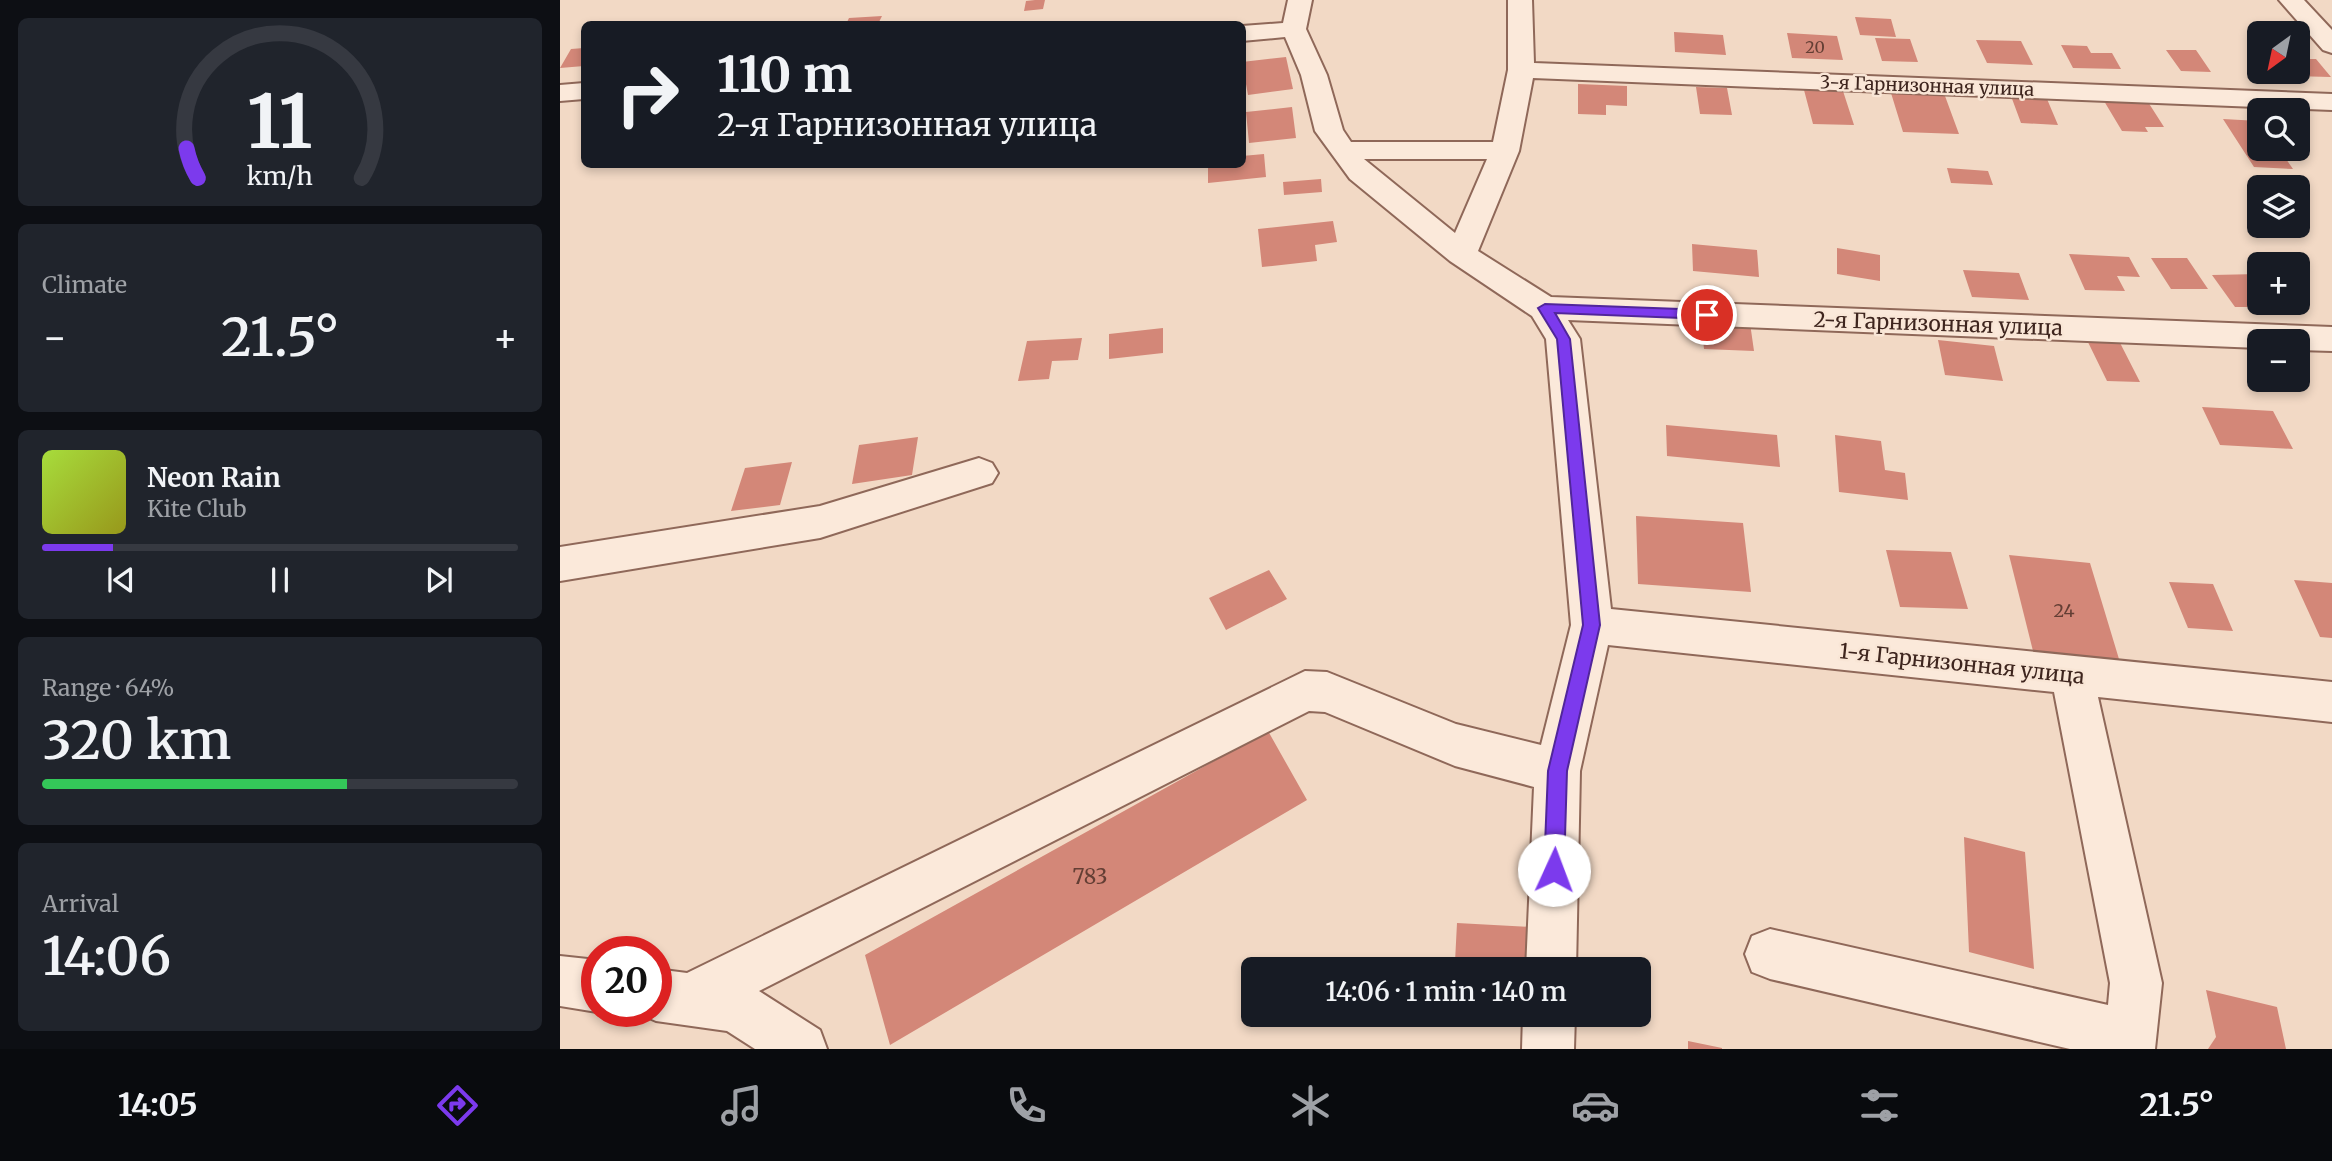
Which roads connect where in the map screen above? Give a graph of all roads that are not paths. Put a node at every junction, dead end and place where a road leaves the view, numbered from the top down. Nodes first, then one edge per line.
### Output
1 (1520, 0) edge
2 (2291, 0) edge
3 (1297, 15) edge
4 (1246, 33) edge
5 (2332, 45) edge
6 (1521, 70) junction
7 (581, 91) edge
8 (560, 93) edge
9 (2332, 102) edge
10 (1342, 150) junction
11 (1505, 151) junction
12 (1461, 254) junction
13 (1545, 308) junction
14 (2332, 339) edge
15 (979, 473) dead end
16 (560, 564) edge
17 (1592, 625) junction
18 (2072, 675) junction
19 (2332, 702) edge
20 (1557, 771) junction
21 (1770, 954) dead end
22 (1551, 957) edge
23 (560, 981) edge
24 (581, 984) edge
25 (673, 997) edge
26 (1549, 1027) edge
27 (2130, 1043) edge
28 (800, 1049) edge
29 (1548, 1049) edge

1 - 6 street
2 - 5 street
3 - 4 street
3 - 10 street
6 - 9 street, 3-я Гарнизонная улица
6 - 11 street
7 - 8 street
10 - 11 street
10 - 12 street
11 - 12 street
12 - 13 street
13 - 14 street, 2-я Гарнизонная улица
13 - 17 street
15 - 16 street
17 - 18 street, 1-я Гарнизонная улица
17 - 20 street
18 - 19 street, 1-я Гарнизонная улица
18 - 27 street
20 - 22 street
20 - 25 street
21 - 27 street
23 - 24 street
25 - 28 street
26 - 29 street

